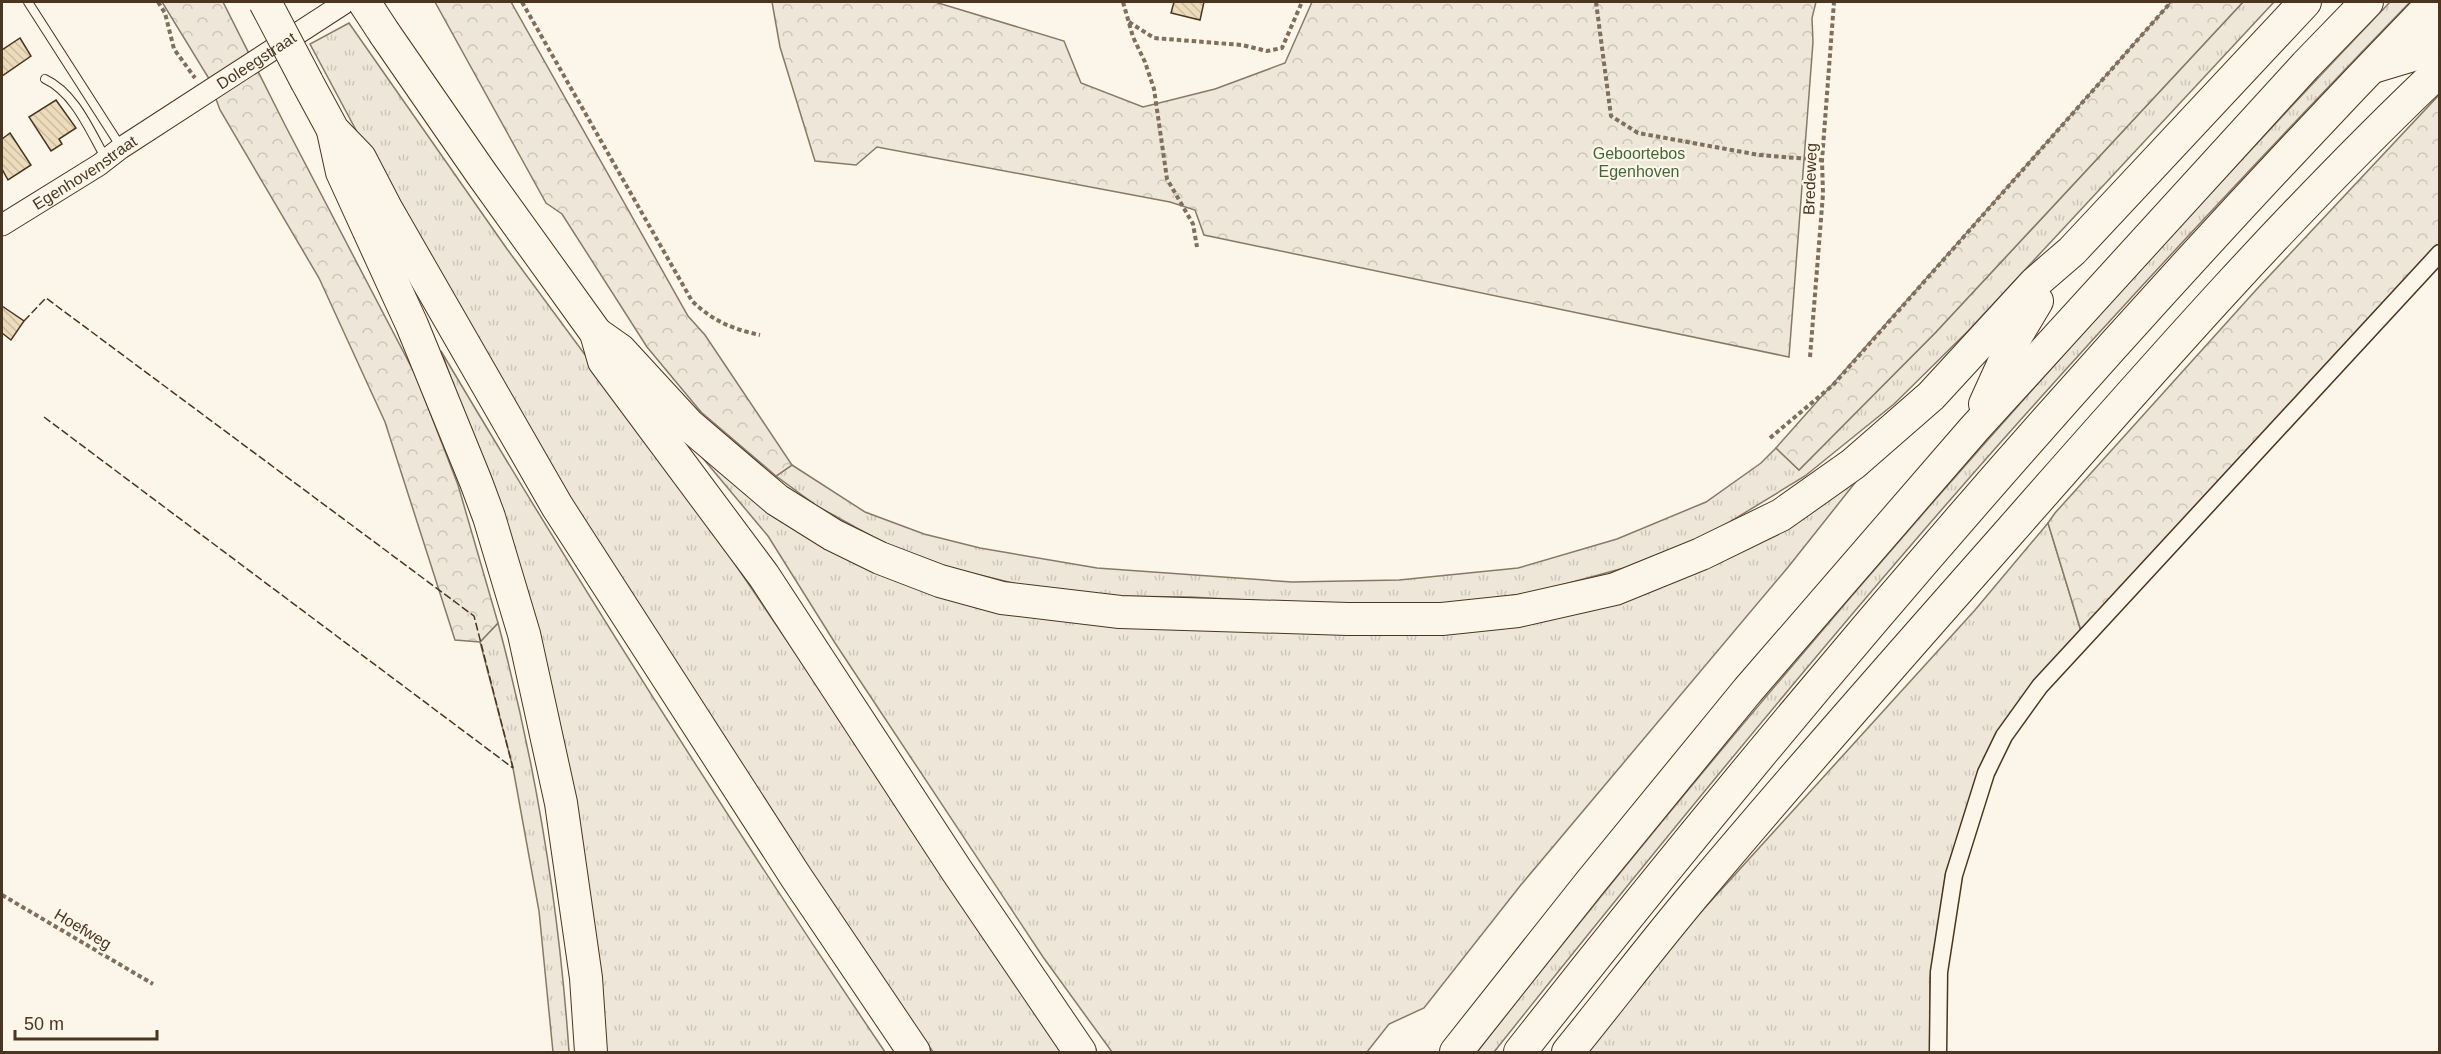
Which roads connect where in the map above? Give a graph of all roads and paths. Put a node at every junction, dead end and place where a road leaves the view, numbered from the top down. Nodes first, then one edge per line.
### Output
1 (28, 2) edge
2 (158, 2) edge
3 (265, 2) edge
4 (346, 2) edge
5 (364, 2) edge
6 (522, 2) edge
7 (1123, 2) edge
8 (1302, 2) edge
9 (1596, 2) edge
10 (1834, 2) edge
11 (2171, 2) edge
12 (2305, 2) edge
13 (2367, 2) edge
14 (2434, 2) edge
15 (1128, 22) junction
16 (2439, 32) edge
17 (2369, 68) junction
18 (2439, 70) edge
19 (45, 79) dead end
20 (206, 93) junction
21 (166, 119) joint
22 (333, 130) junction
23 (114, 153) junction
24 (1822, 160) junction
25 (2, 225) edge
26 (1197, 247) dead end
27 (2072, 251) junction
28 (2439, 253) edge
29 (596, 333) junction
30 (760, 335) dead end
31 (1810, 357) dead end
32 (1974, 429) junction
33 (1770, 438) dead end
34 (2, 895) edge
35 (153, 984) dead end
36 (591, 1053) edge
37 (914, 1053) edge
38 (1080, 1053) edge
39 (1456, 1053) edge
40 (1520, 1053) edge
41 (1568, 1053) edge
42 (1938, 1053) edge

1 - 23 lane
2 - 20 path
3 - 22 highway, bridge
4 - 20 street, Doleegstraat
5 - 29 highway, bridge
6 - 30 path
7 - 15 path
8 - 15 path
9 - 24 path
10 - 24 path, Bredeweg
11 - 33 path
12 - 27 highway
13 - 32 highway
14 - 17 highway
15 - 26 path
16 - 17 highway
17 - 40 highway
18 - 41 highway
19 - 23 lane
20 - 21 street, Doleegstraat
21 - 23 street, Egenhovenstraat
22 - 36 highway
22 - 37 highway
23 - 25 street, Egenhovenstraat
24 - 31 path, Bredeweg
27 - 29 highway
27 - 32 highway
28 - 42 street
29 - 38 highway
32 - 39 highway
34 - 35 path, Hoefweg

